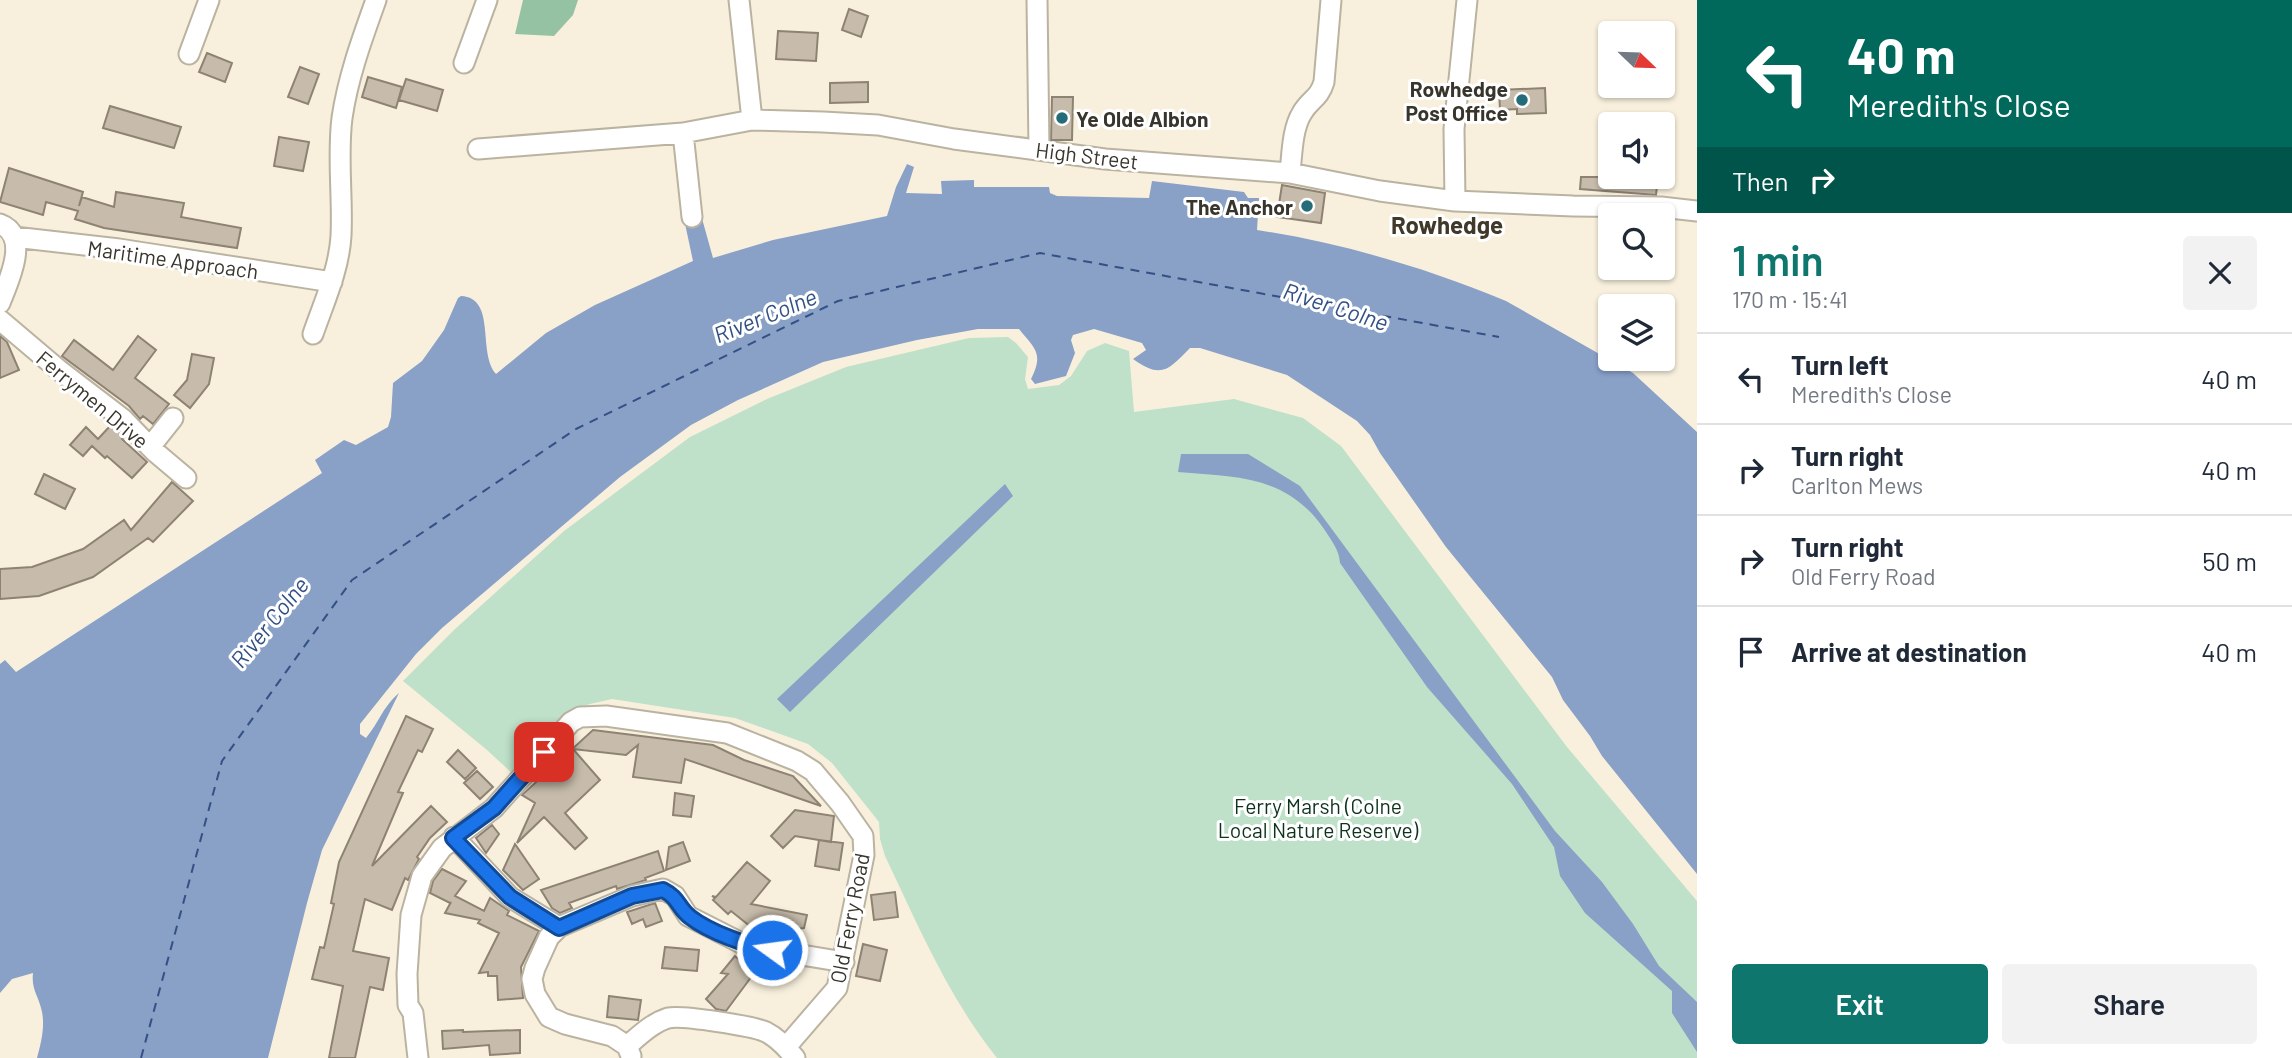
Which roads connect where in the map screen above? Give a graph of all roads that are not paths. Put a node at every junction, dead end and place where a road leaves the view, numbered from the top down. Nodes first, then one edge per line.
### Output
1 (209, 0) edge
2 (376, 0) edge
3 (487, 0) edge
4 (739, 0) edge
5 (1037, 0) edge
6 (1331, 0) edge
7 (1467, 0) edge
8 (189, 54) dead end
9 (464, 64) dead end
10 (752, 120) junction
11 (683, 133) junction
12 (478, 149) dead end
13 (1038, 149) junction
14 (1290, 173) junction
15 (1455, 201) junction
16 (1697, 211) edge
17 (692, 217) dead end
18 (7, 231) edge
19 (332, 282) junction
20 (0, 303) edge
21 (0, 320) edge
22 (313, 334) dead end
23 (173, 418) dead end
24 (150, 447) junction
25 (186, 478) dead end
26 (453, 838) junction
27 (559, 928) junction
28 (844, 962) junction
29 (629, 1052) edge
30 (790, 1053) edge
31 (418, 1058) edge

1 - 8 street
2 - 19 street
3 - 9 street
4 - 10 street
5 - 13 street
6 - 14 street
7 - 15 street
10 - 11 street, High Street
10 - 13 street, High Street
11 - 12 street, High Street
11 - 17 street
13 - 14 street, High Street
14 - 15 street, High Street
15 - 16 street, High Street
18 - 19 street, Maritime Approach
18 - 20 street, Maritime Approach
19 - 22 street
21 - 24 street, Ferrymen Drive
23 - 24 street
24 - 25 street, Ferrymen Drive
26 - 27 street
26 - 28 street, Old Ferry Road
26 - 31 street, Old Ferry Road
27 - 28 street
27 - 29 street
28 - 30 street, Old Ferry Road
29 - 30 street

